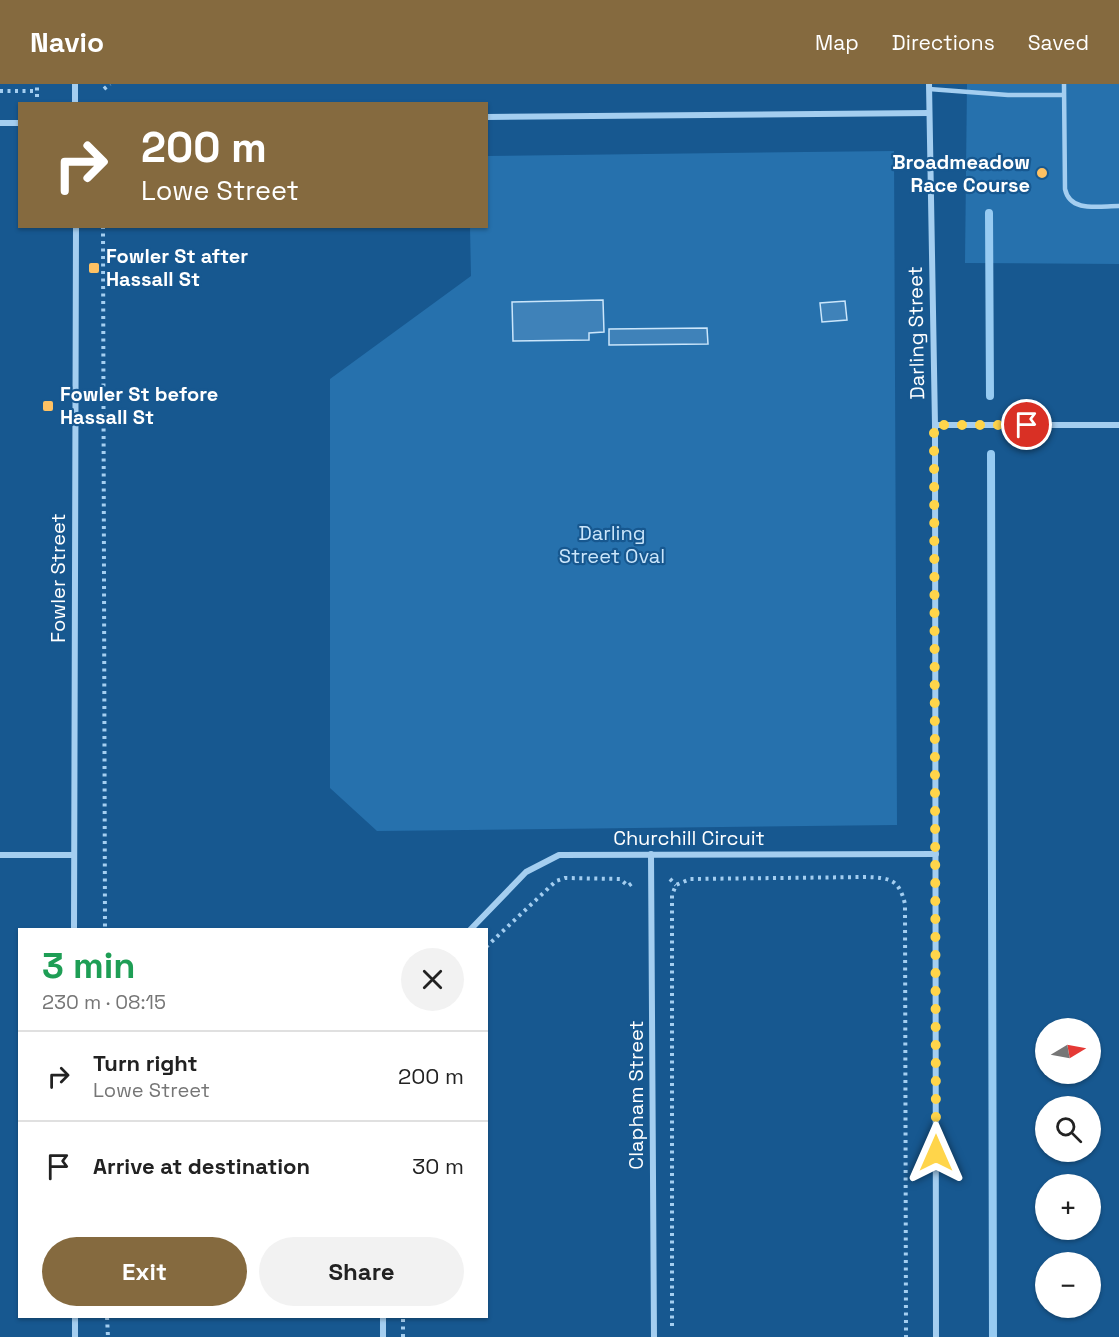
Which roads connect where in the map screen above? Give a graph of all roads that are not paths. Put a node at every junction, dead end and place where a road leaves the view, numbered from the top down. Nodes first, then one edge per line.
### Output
1 (75, 84) edge
2 (1064, 84) edge
3 (929, 87) edge
4 (1063, 95) junction
5 (75, 102) edge
6 (929, 113) junction
7 (488, 117) edge
8 (0, 123) edge
9 (18, 123) edge
10 (1119, 206) edge
11 (76, 228) edge
12 (934, 425) junction
13 (1119, 425) edge
14 (651, 854) junction
15 (936, 854) junction
16 (0, 855) edge
17 (73, 855) junction
18 (74, 928) edge
19 (472, 928) edge
20 (75, 1318) edge
21 (383, 1318) edge
22 (75, 1337) edge
23 (383, 1337) edge
24 (654, 1337) edge
25 (936, 1337) edge

1 - 5 street
2 - 4 lane
3 - 4 lane
3 - 6 street, Darling Street
4 - 10 lane
6 - 7 street
6 - 12 street, Darling Street
8 - 9 street
11 - 17 street, Fowler Street
12 - 13 street
12 - 15 street, Darling Street
14 - 15 street, Churchill Circuit
14 - 19 street, Churchill Circuit
14 - 24 street, Clapham Street
15 - 25 street, Darling Street
16 - 17 street
17 - 18 street, Fowler Street
20 - 22 street
21 - 23 street

